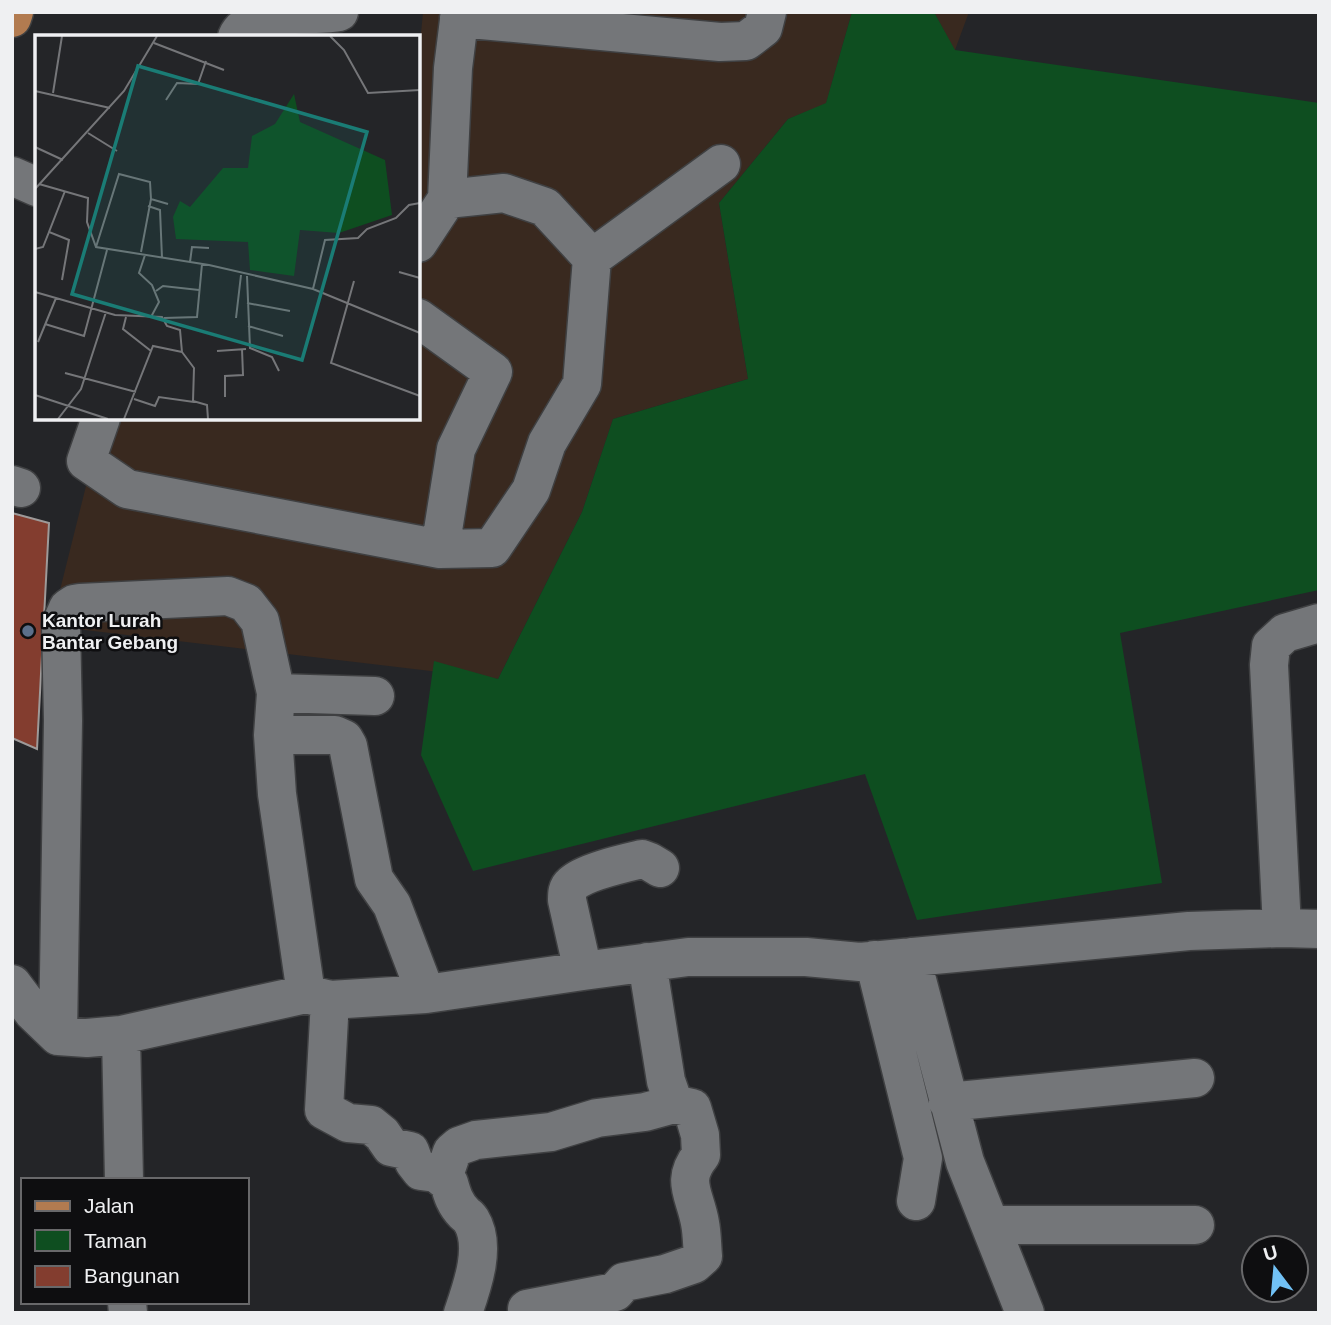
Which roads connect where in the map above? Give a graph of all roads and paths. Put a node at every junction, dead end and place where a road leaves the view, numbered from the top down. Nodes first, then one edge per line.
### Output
1 (14, 12) edge
2 (339, 12) edge
3 (768, 12) edge
4 (460, 15) edge
5 (12, 18) edge
6 (237, 35) edge
7 (721, 164) dead end
8 (12, 176) edge
9 (35, 186) edge
10 (447, 199) junction
11 (420, 240) edge
12 (592, 258) junction
13 (420, 319) edge
14 (100, 420) edge
15 (440, 549) junction
16 (1319, 623) edge
17 (276, 693) junction
18 (375, 696) dead end
19 (273, 735) junction
20 (660, 868) dead end
21 (1300, 928) edge
22 (893, 959) junction
23 (647, 962) junction
24 (583, 971) junction
25 (12, 984) edge
26 (426, 994) junction
27 (318, 997) junction
28 (121, 1035) junction
29 (58, 1036) junction
30 (1195, 1078) dead end
31 (948, 1102) junction
32 (674, 1104) junction
33 (124, 1178) edge
34 (443, 1178) junction
35 (916, 1201) dead end
36 (990, 1225) junction
37 (1195, 1225) dead end
38 (519, 1311) edge
39 (463, 1313) edge
40 (1026, 1313) edge

1 - 5 main road
2 - 6 street
3 - 4 street
4 - 10 street
7 - 12 street
8 - 9 street
10 - 11 street
10 - 12 street
12 - 15 street
13 - 15 street
14 - 15 street
16 - 21 street
17 - 18 street
17 - 19 street
17 - 29 street
19 - 26 street
19 - 27 street
20 - 24 street
21 - 22 street
22 - 23 street
22 - 31 street
22 - 35 street
23 - 24 street
23 - 32 street
24 - 26 street
25 - 29 street
26 - 27 street
27 - 28 street
27 - 34 street
28 - 29 street
28 - 33 street
30 - 31 street
31 - 36 street
32 - 34 street
32 - 38 street
34 - 39 street
36 - 37 street
36 - 40 street

